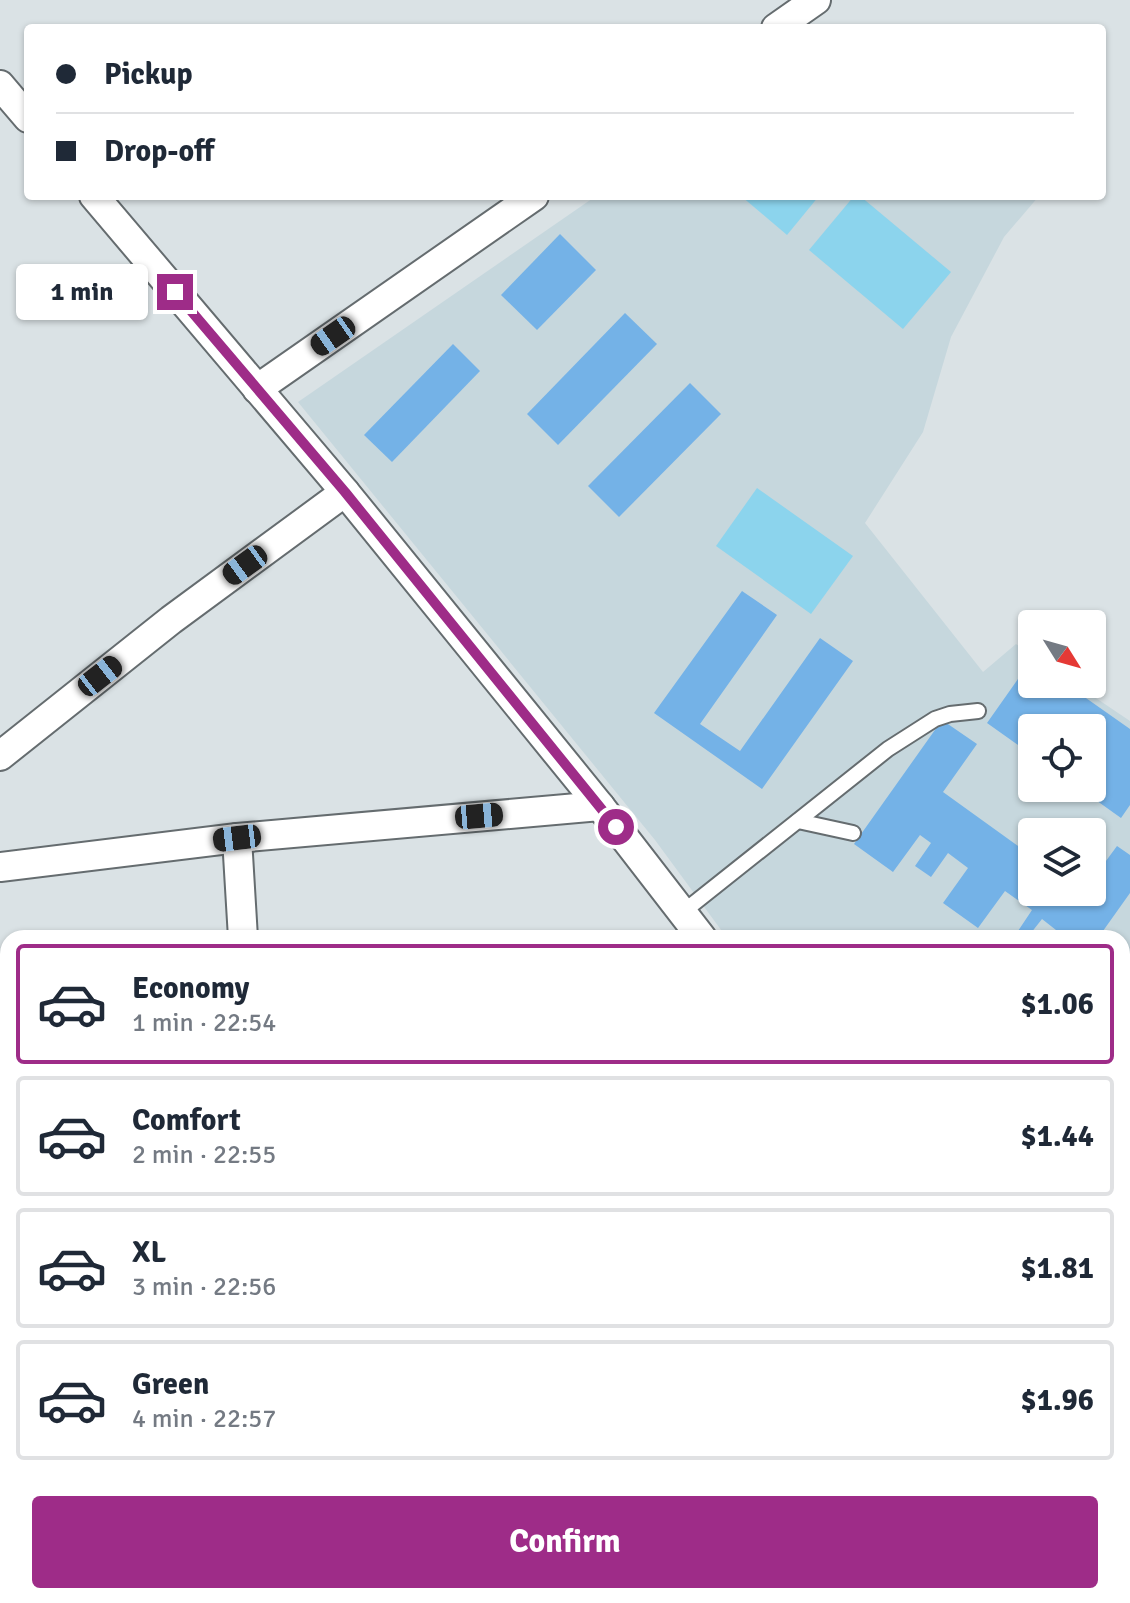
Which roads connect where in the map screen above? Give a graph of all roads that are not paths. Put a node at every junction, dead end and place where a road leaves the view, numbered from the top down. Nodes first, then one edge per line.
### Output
1 (816, 0) edge
2 (782, 24) edge
3 (0, 85) edge
4 (24, 113) edge
5 (97, 200) edge
6 (528, 200) edge
7 (257, 389) junction
8 (345, 492) junction
9 (978, 711) dead end
10 (0, 756) edge
11 (600, 806) junction
12 (798, 821) junction
13 (853, 833) dead end
14 (237, 838) junction
15 (0, 867) edge
16 (683, 912) junction
17 (243, 930) edge
18 (696, 930) edge

1 - 2 street
3 - 4 street
5 - 7 street
6 - 7 street
7 - 8 street
8 - 10 street
8 - 11 street
9 - 12 lane
11 - 14 street
11 - 16 street
12 - 13 lane
12 - 16 lane
14 - 15 street
14 - 17 street
16 - 18 street

